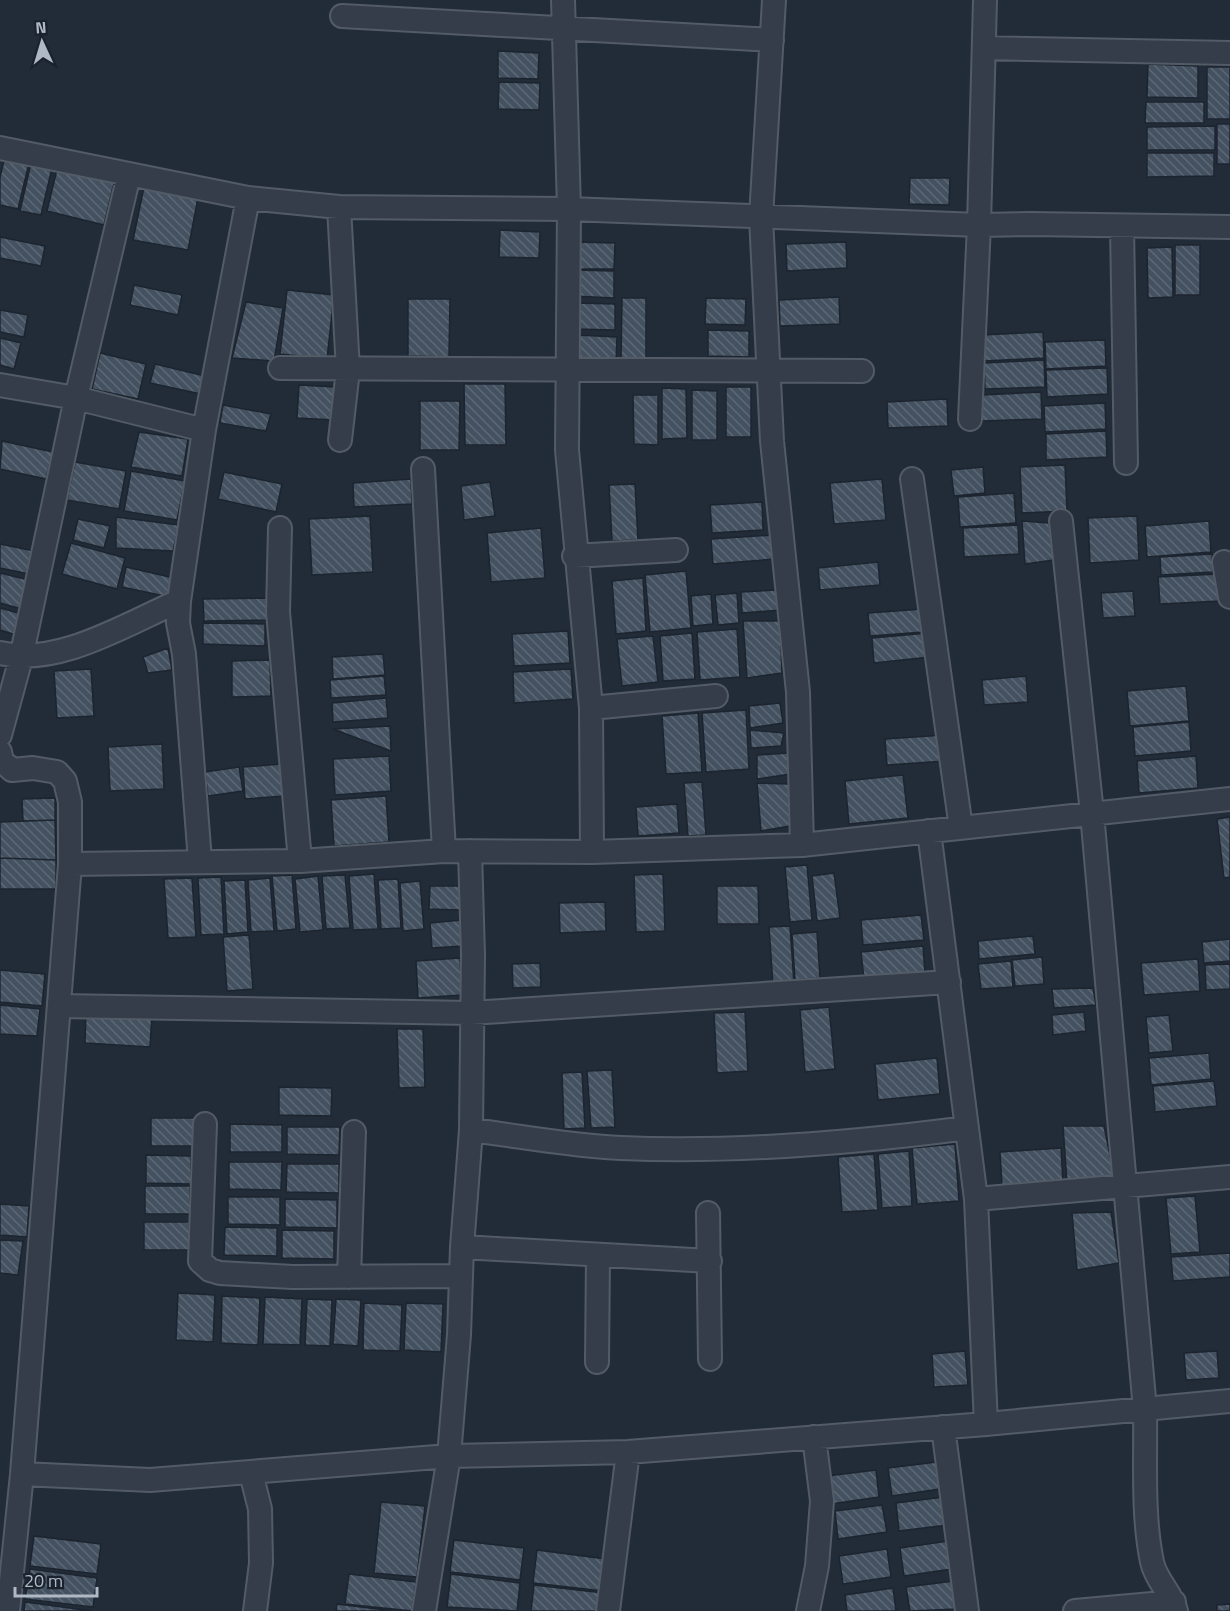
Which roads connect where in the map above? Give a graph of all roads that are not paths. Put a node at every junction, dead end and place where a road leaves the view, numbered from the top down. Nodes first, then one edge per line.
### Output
1 (563, 0) edge
2 (774, 0) edge
3 (985, 0) edge
4 (342, 16) dead end
5 (564, 29) junction
6 (772, 40) junction
7 (985, 48) junction
8 (1230, 53) edge
9 (0, 148) edge
10 (129, 176) junction
11 (248, 198) junction
12 (339, 207) junction
13 (569, 209) junction
14 (761, 217) junction
15 (979, 225) junction
16 (1122, 226) junction
17 (1230, 228) edge
18 (280, 369) dead end
19 (348, 370) junction
20 (566, 371) junction
21 (769, 371) junction
22 (862, 371) dead end
23 (0, 385) edge
24 (76, 398) junction
25 (970, 419) dead end
26 (204, 430) junction
27 (340, 440) dead end
28 (1126, 463) dead end
29 (423, 469) dead end
30 (912, 478) dead end
31 (1061, 521) dead end
32 (280, 528) dead end
33 (676, 550) dead end
34 (574, 556) junction
35 (1224, 562) dead end
36 (1230, 597) edge
37 (179, 601) junction
38 (10, 655) edge
39 (716, 696) dead end
40 (591, 708) junction
41 (0, 735) edge
42 (0, 752) edge
43 (1230, 799) edge
44 (1092, 813) junction
45 (961, 828) junction
46 (929, 831) junction
47 (802, 845) junction
48 (444, 850) junction
49 (470, 851) junction
50 (592, 852) junction
51 (200, 861) junction
52 (300, 861) junction
53 (70, 864) junction
54 (949, 982) junction
55 (59, 1006) junction
56 (470, 1013) junction
57 (205, 1124) dead end
58 (967, 1128) junction
59 (471, 1130) junction
60 (354, 1132) dead end
61 (1230, 1177) edge
62 (1125, 1186) junction
63 (976, 1199) junction
64 (708, 1213) dead end
65 (462, 1247) junction
66 (598, 1256) junction
67 (710, 1261) junction
68 (461, 1276) junction
69 (349, 1277) junction
70 (710, 1359) dead end
71 (597, 1362) dead end
72 (1230, 1401) edge
73 (1145, 1410) junction
74 (986, 1424) junction
75 (943, 1427) junction
76 (814, 1437) junction
77 (628, 1452) junction
78 (449, 1456) junction
79 (251, 1473) junction
80 (22, 1474) junction
81 (1175, 1607) edge
82 (8, 1611) edge
83 (255, 1611) edge
84 (424, 1611) edge
85 (608, 1611) edge
86 (808, 1611) edge
87 (968, 1611) edge
88 (1075, 1611) edge

1 - 5 street
2 - 6 street
3 - 7 street
4 - 5 street
5 - 6 street
5 - 13 street
6 - 14 street
7 - 8 street
7 - 15 street
9 - 10 street
10 - 11 street
10 - 24 street
11 - 12 street
11 - 26 street
12 - 13 street
12 - 19 street
13 - 14 street
13 - 20 street
14 - 15 street
14 - 21 street
15 - 16 street
15 - 25 street
16 - 17 street
16 - 28 street
18 - 19 street
19 - 20 street
19 - 27 street
20 - 21 street
20 - 34 street
21 - 22 street
21 - 47 street
23 - 24 street
24 - 26 street
24 - 38 street
26 - 37 street
29 - 48 street
30 - 45 street
31 - 44 street
32 - 52 street
33 - 34 street
34 - 40 street
35 - 36 street
37 - 38 street
37 - 51 street
38 - 41 street
39 - 40 street
40 - 50 street
42 - 53 street
43 - 44 street
44 - 45 street
44 - 62 street
45 - 46 street
46 - 47 street
46 - 54 street
47 - 50 street
48 - 49 street
48 - 52 street
49 - 50 street
49 - 56 street
51 - 52 street
51 - 53 street
53 - 55 street
54 - 56 street
54 - 58 street
55 - 56 street
55 - 80 street
56 - 59 street
57 - 69 street
58 - 59 street
58 - 63 street
59 - 65 street
60 - 69 street
61 - 62 street
62 - 63 street
62 - 73 street
63 - 74 street
64 - 67 street
65 - 66 street
65 - 68 street
66 - 67 street
66 - 71 street
67 - 70 street
68 - 69 street
68 - 78 street
72 - 73 street
73 - 74 street
73 - 81 street
74 - 75 street
75 - 76 street
75 - 87 street
76 - 77 street
76 - 86 street
77 - 78 street
77 - 85 street
78 - 79 street
78 - 84 street
79 - 80 street
79 - 83 street
80 - 82 street
81 - 88 street

